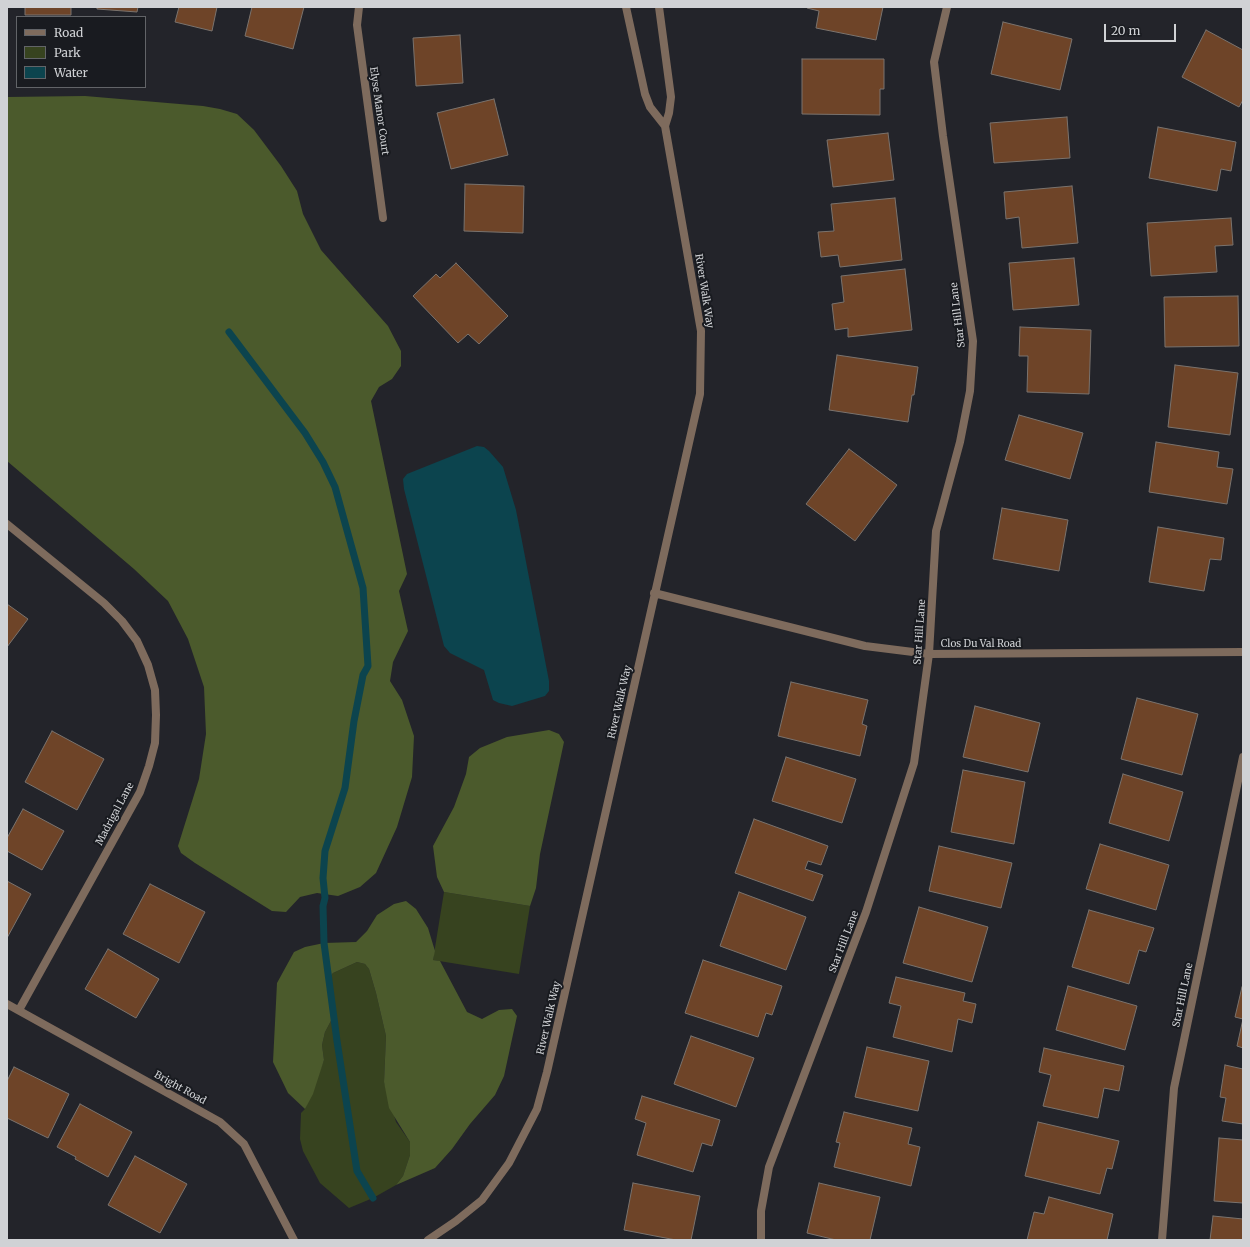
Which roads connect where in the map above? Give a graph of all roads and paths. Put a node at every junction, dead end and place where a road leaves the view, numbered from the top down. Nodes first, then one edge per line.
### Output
1 (359, 7) edge
2 (626, 7) edge
3 (659, 7) edge
4 (947, 7) edge
5 (665, 126) junction
6 (383, 218) dead end
7 (7, 524) edge
8 (654, 593) junction
9 (1243, 652) edge
10 (929, 654) junction
11 (1243, 756) edge
12 (7, 1004) edge
13 (19, 1010) junction
14 (294, 1240) edge
15 (428, 1240) edge
16 (761, 1240) edge
17 (1162, 1240) edge

1 - 6 street, Elyse Manor Court
2 - 5 street, River Walk Way
3 - 5 street, River Walk Way
4 - 10 street, Star Hill Lane
5 - 8 street, River Walk Way
7 - 13 street, Madrigal Lane
8 - 10 street, Clos Du Val Road
8 - 15 street, River Walk Way
9 - 10 street, Clos Du Val Road
10 - 16 street, Star Hill Lane
11 - 17 street, Star Hill Lane
12 - 13 street, Bright Road
13 - 14 street, Bright Road

